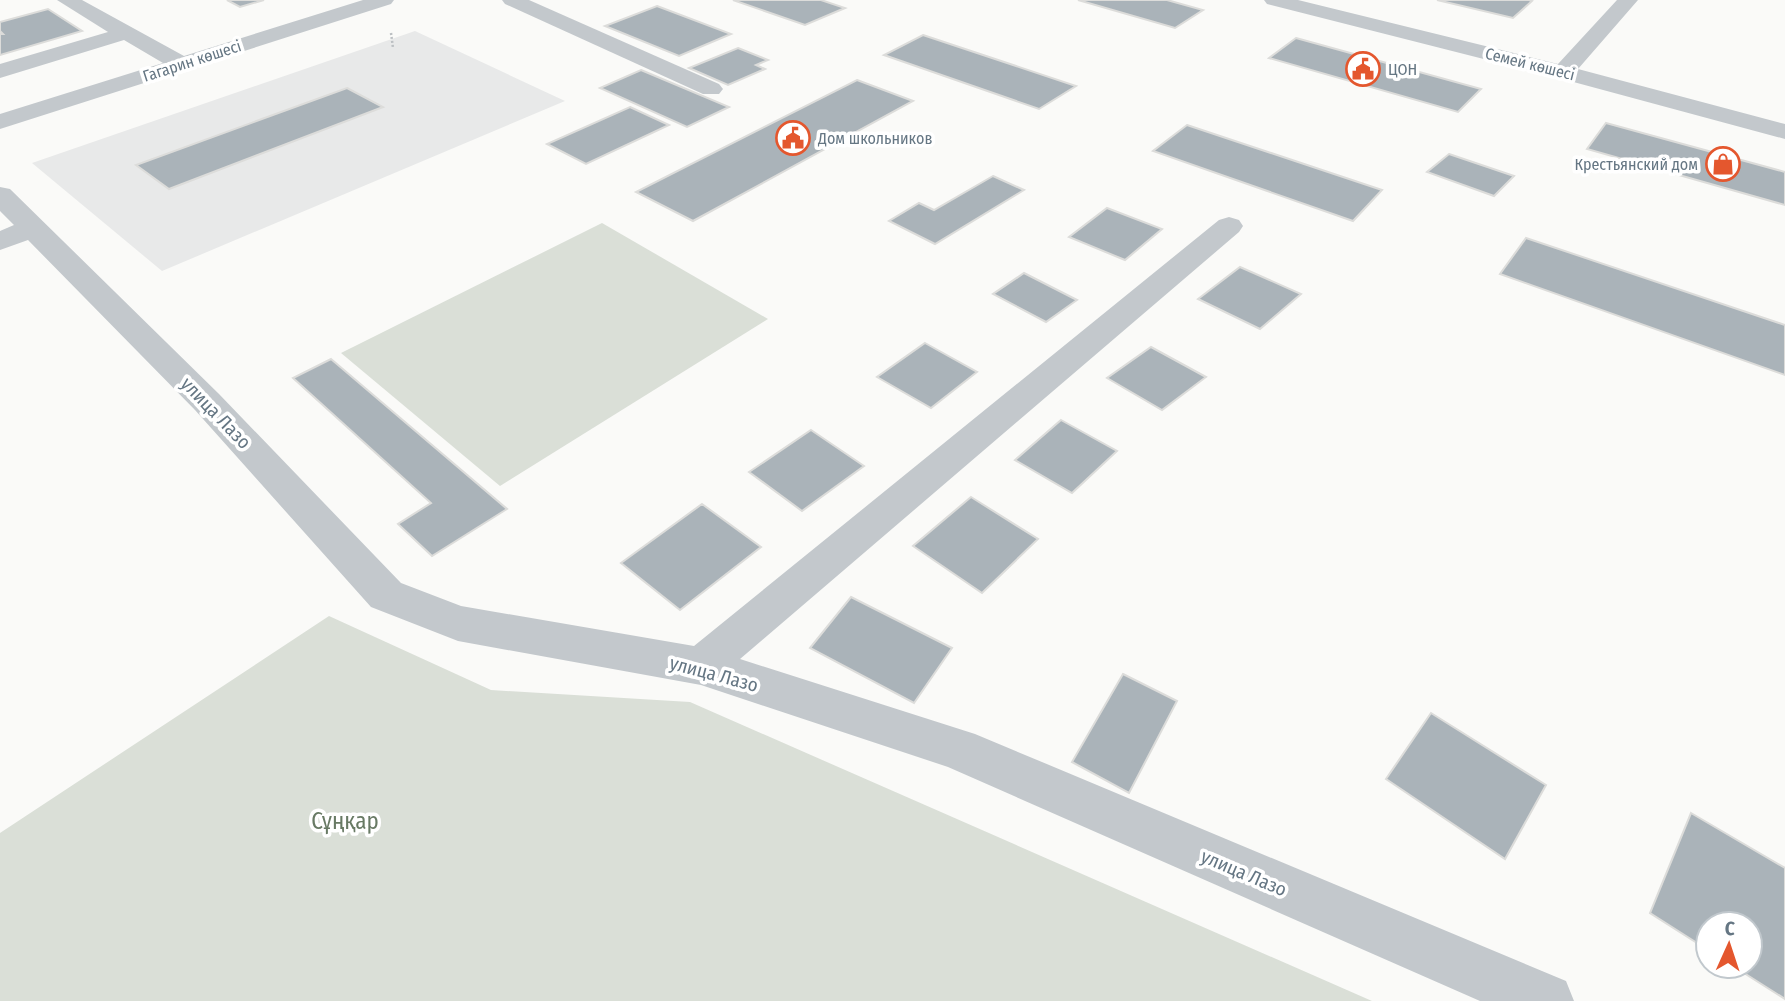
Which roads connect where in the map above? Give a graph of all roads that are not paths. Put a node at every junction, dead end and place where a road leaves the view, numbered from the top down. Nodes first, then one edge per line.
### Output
1 (67, 0) edge
2 (384, 0) edge
3 (512, 0) edge
4 (1278, 0) edge
5 (1628, 0) edge
6 (125, 33) junction
7 (182, 64) junction
8 (0, 71) edge
9 (1563, 72) junction
10 (711, 89) dead end
11 (0, 122) edge
12 (1785, 132) edge
13 (0, 195) edge
14 (1230, 226) dead end
15 (17, 234) edge
16 (701, 666) junction
17 (1546, 1001) edge

1 - 6 street
2 - 7 street, Гагарин көшесі
3 - 10 street
4 - 9 street, Семей көшесі
5 - 9 street
6 - 7 street
6 - 8 street
7 - 11 street, Гагарин көшесі
9 - 12 street, Семей көшесі
13 - 15 street, улица Лазо
14 - 16 street
15 - 16 street, улица Лазо
16 - 17 street, улица Лазо

